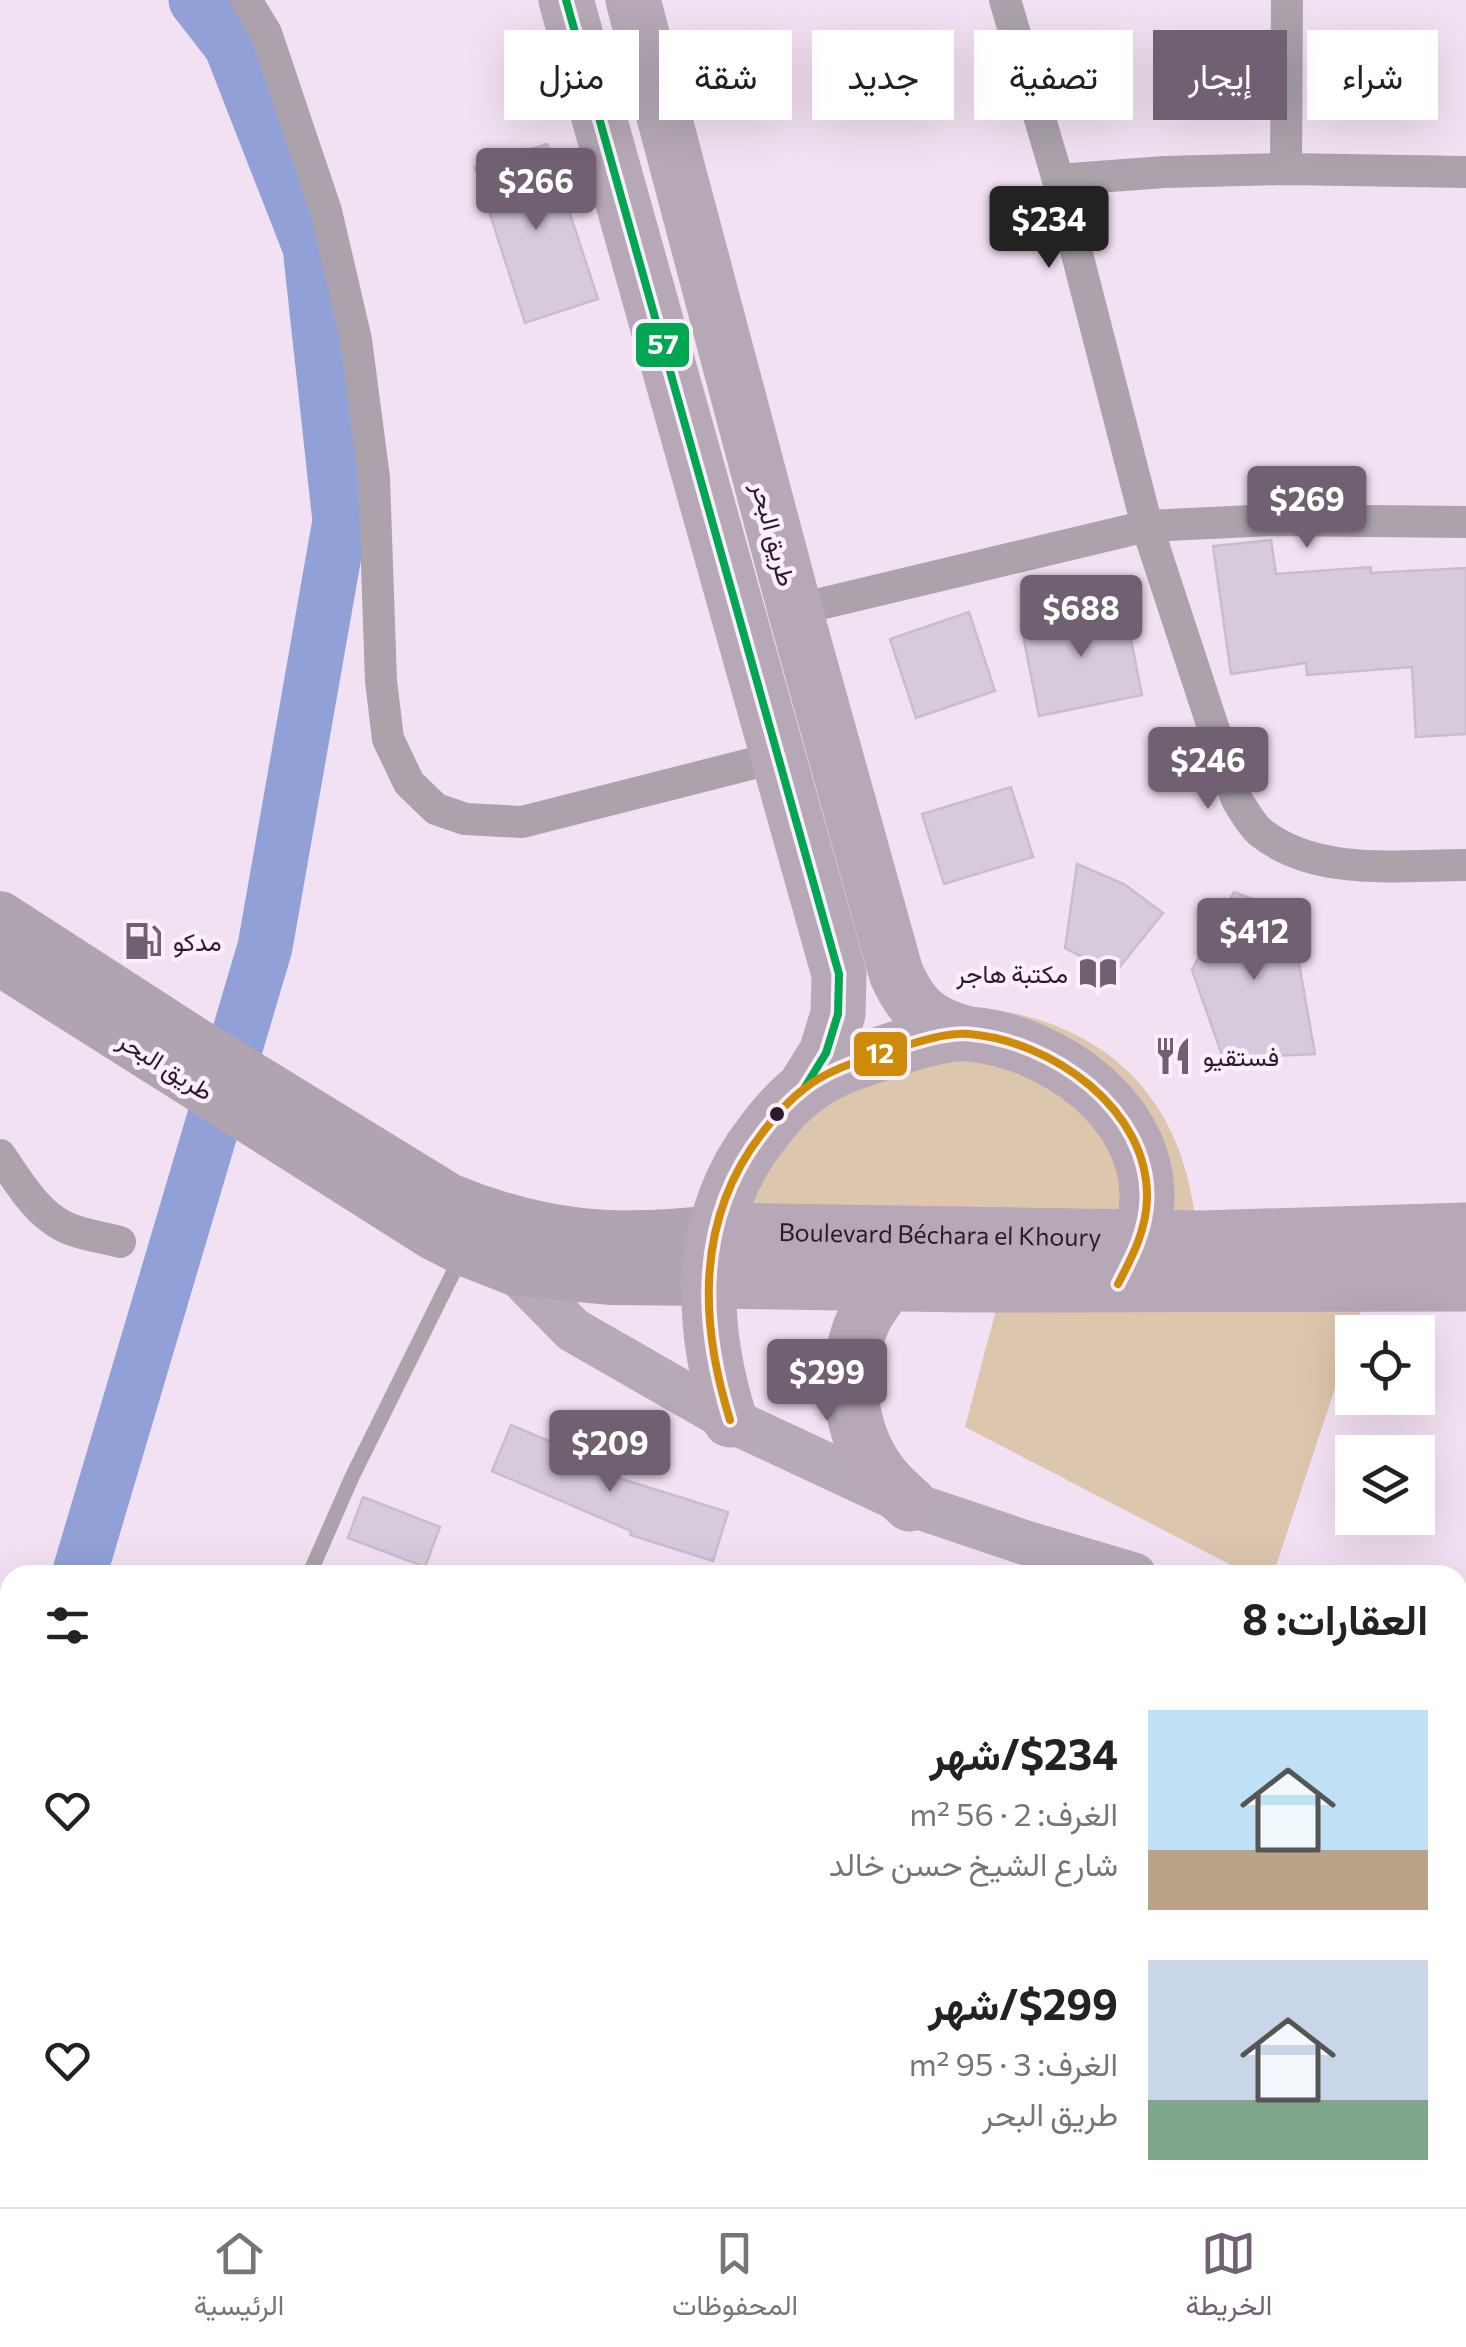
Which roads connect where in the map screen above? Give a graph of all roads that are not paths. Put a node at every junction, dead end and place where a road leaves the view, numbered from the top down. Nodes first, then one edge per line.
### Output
1 (246, 0) edge
2 (566, 0) edge
3 (633, 0) edge
4 (1005, 0) edge
5 (1287, 0) edge
6 (1286, 169) junction
7 (1466, 172) edge
8 (1058, 180) junction
9 (1466, 522) edge
10 (1148, 526) junction
11 (795, 610) junction
12 (778, 758) junction
13 (1466, 865) edge
14 (0, 916) edge
15 (0, 961) edge
16 (965, 1033) junction
17 (215, 1075) junction
18 (805, 1087) junction
19 (0, 1155) edge
20 (1144, 1164) junction
21 (1466, 1230) edge
22 (1277, 1236) junction
23 (120, 1242) dead end
24 (464, 1251) junction
25 (737, 1256) junction
26 (1130, 1261) junction
27 (515, 1271) junction
28 (887, 1284) junction
29 (965, 1284) joint
30 (1466, 1284) edge
31 (730, 1420) junction
32 (910, 1504) junction
33 (314, 1565) edge
34 (1100, 1565) edge

1 - 12 street
2 - 12 highway, طريق البحر
3 - 11 highway, طريق البحر
4 - 8 street
5 - 6 street
6 - 7 street
6 - 8 street
8 - 10 street
9 - 10 street
10 - 11 street
10 - 13 street
11 - 16 highway, طريق البحر
12 - 18 highway, طريق البحر
14 - 17 main road, طريق البحر
15 - 17 main road, طريق البحر
16 - 18 highway, طريق البحر
16 - 20 highway, طريق البحر
17 - 24 main road, طريق البحر
17 - 25 main road, طريق البحر
18 - 25 highway, طريق البحر
19 - 23 street
20 - 22 highway
20 - 26 highway, طريق البحر
21 - 22 highway, Boulevard Béchara el Khoury
22 - 26 highway, Boulevard Béchara el Khoury
24 - 27 main road, طريق البحر
24 - 33 lane
25 - 26 highway, Boulevard Béchara el Khoury
25 - 27 main road, طريق البحر
25 - 28 highway, طريق البحر
25 - 31 highway
26 - 29 highway, Boulevard Béchara el Khoury
26 - 30 highway, Boulevard Béchara el Khoury
27 - 31 street
28 - 29 highway, طريق البحر
28 - 32 highway
31 - 32 street
32 - 34 street

